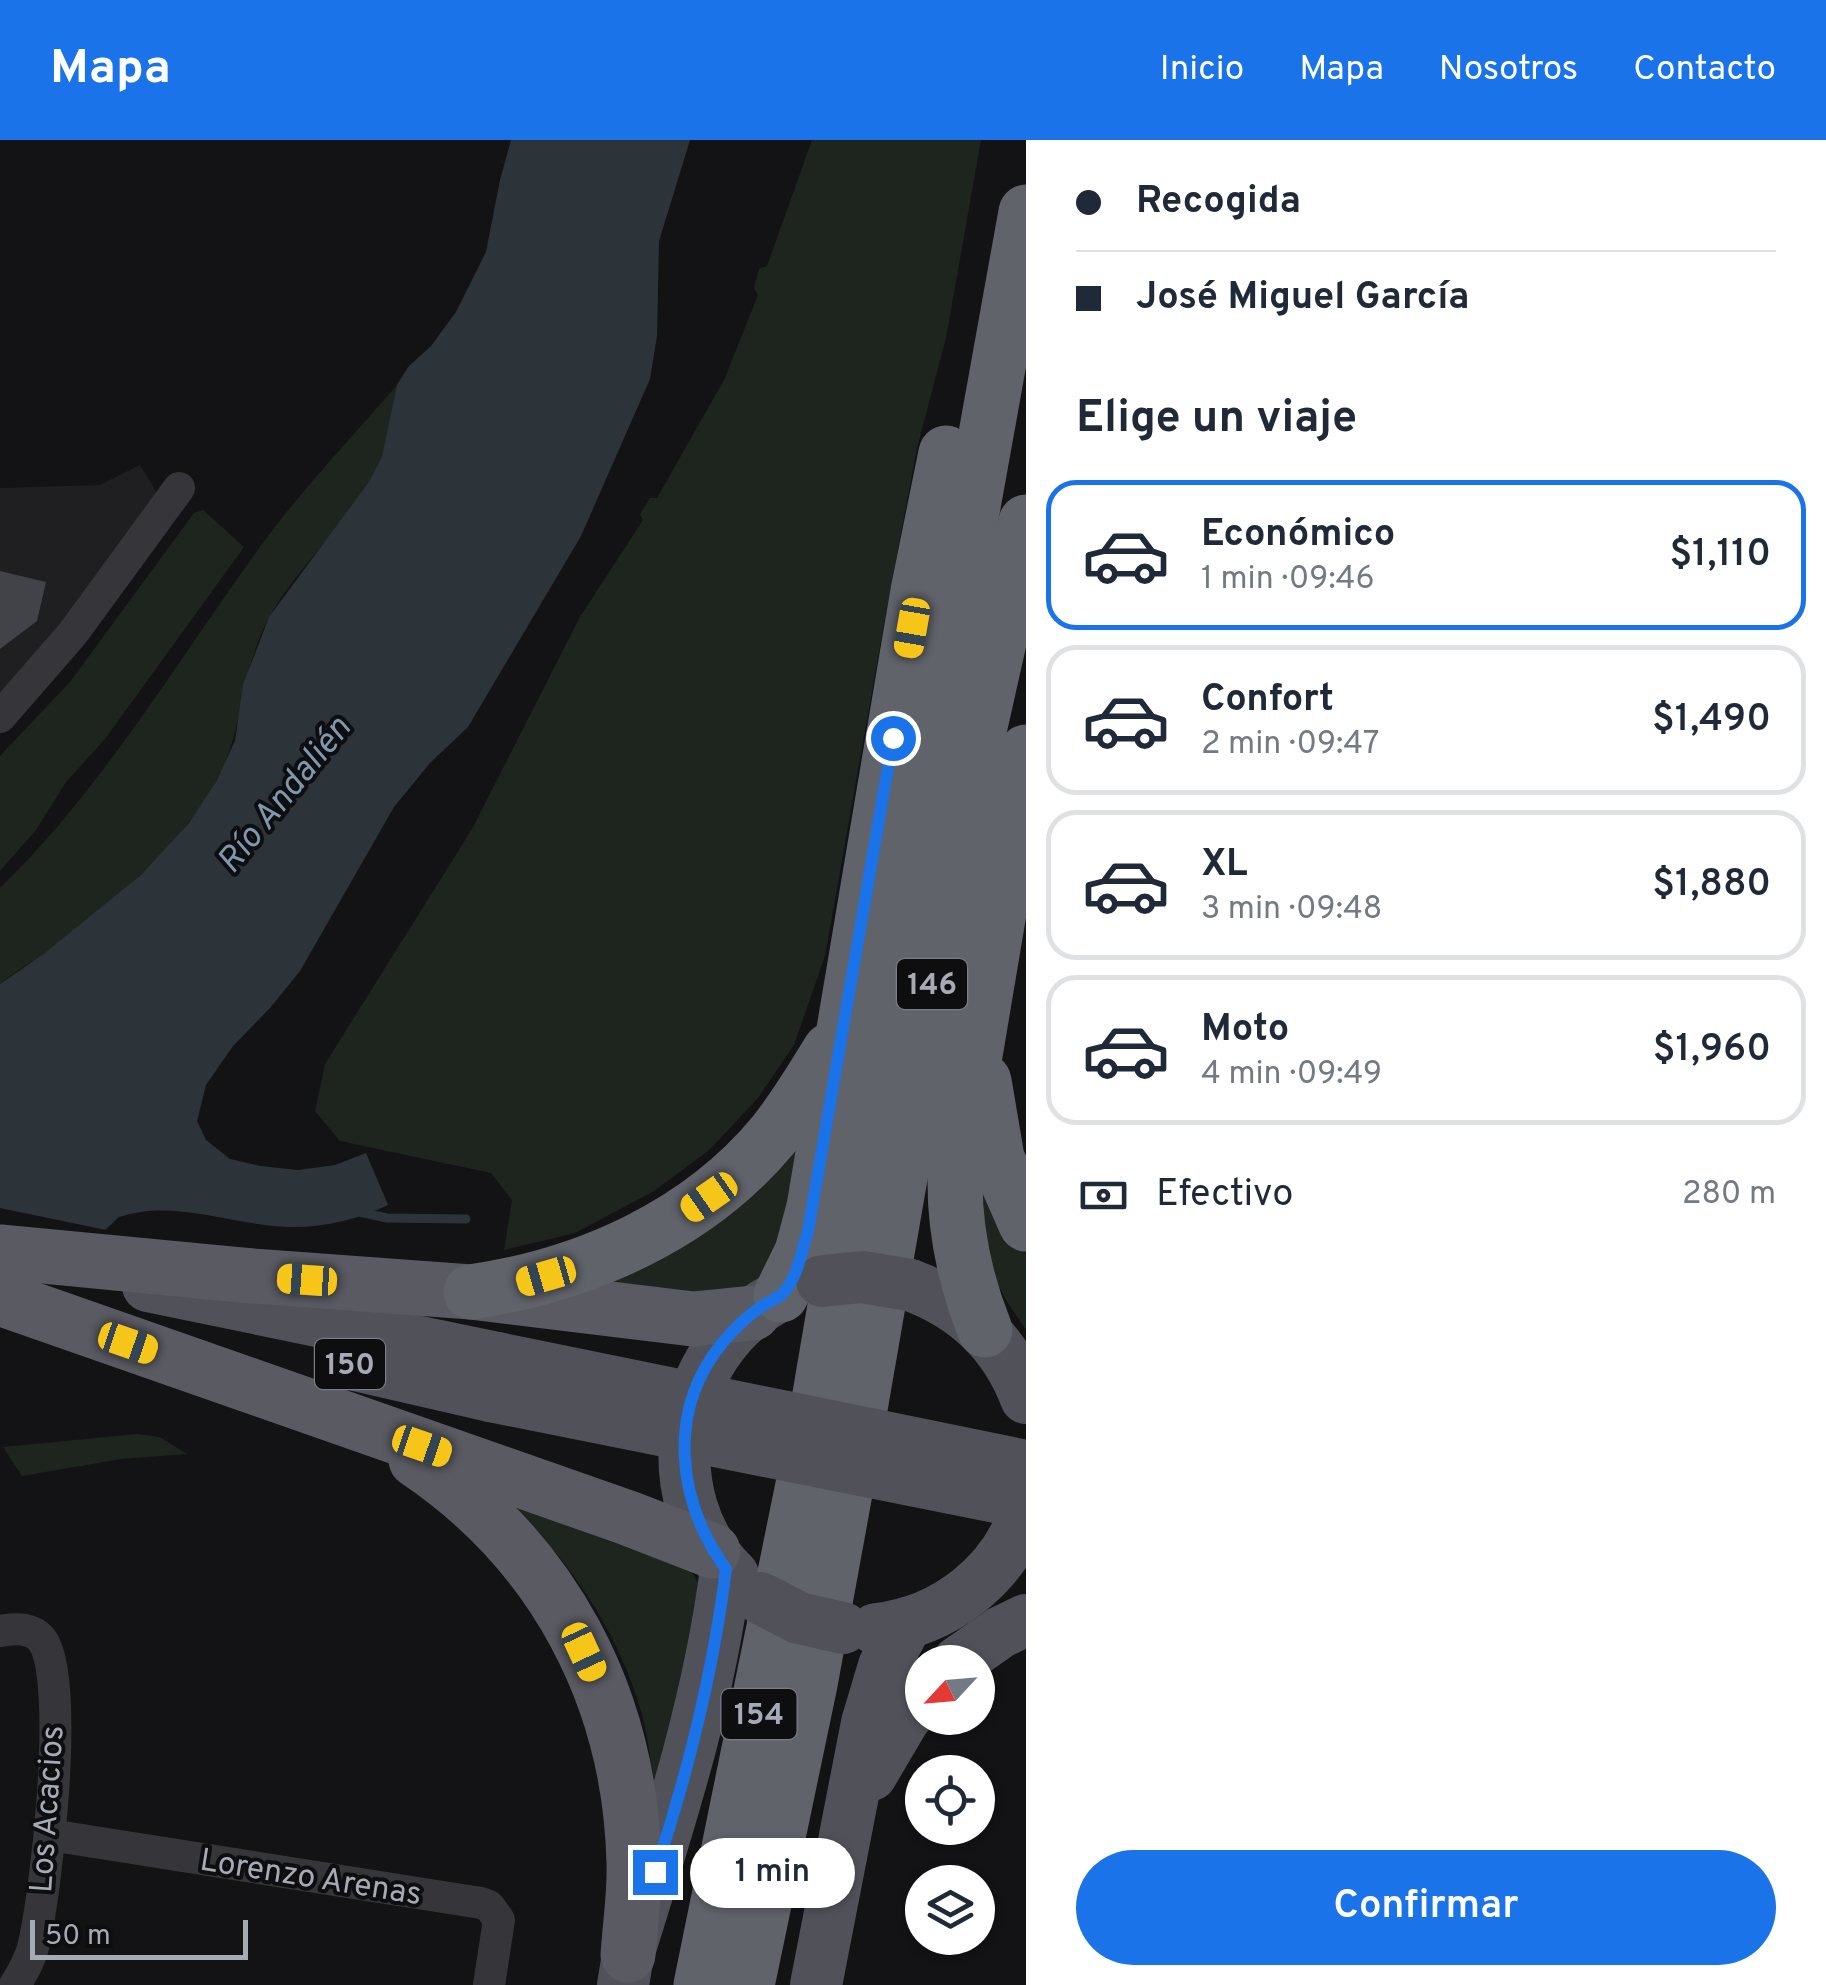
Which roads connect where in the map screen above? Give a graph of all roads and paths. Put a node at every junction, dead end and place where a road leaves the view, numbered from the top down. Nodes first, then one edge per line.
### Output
1 (1026, 172) edge
2 (1026, 212) edge
3 (179, 488) dead end
4 (1026, 522) edge
5 (0, 717) edge
6 (1026, 752) edge
7 (983, 998) junction
8 (842, 1031) junction
9 (1026, 1224) edge
10 (0, 1253) edge
11 (0, 1288) edge
12 (472, 1292) junction
13 (785, 1296) junction
14 (0, 1298) edge
15 (217, 1319) junction
16 (1004, 1350) edge
17 (494, 1377) junction
18 (1026, 1398) edge
19 (358, 1424) junction
20 (833, 1445) junction
21 (1026, 1466) edge
22 (1026, 1506) edge
23 (733, 1573) junction
24 (1026, 1589) edge
25 (928, 1614) junction
26 (1026, 1620) edge
27 (0, 1631) edge
28 (982, 1645) edge
29 (905, 1721) edge
30 (50, 1834) junction
31 (844, 1841) junction
32 (626, 1970) edge
33 (15, 1985) edge
34 (489, 1985) edge
35 (701, 1985) edge
36 (747, 1985) edge
37 (816, 1985) edge

1 - 8 highway
2 - 20 highway, 146
3 - 5 street
4 - 20 highway, 146
6 - 7 highway
7 - 9 highway
7 - 16 highway
8 - 12 highway
8 - 13 highway
10 - 15 highway
11 - 15 main road, 150
12 - 13 highway
12 - 15 highway
13 - 16 main road, bridge
13 - 23 main road
14 - 15 highway
15 - 17 main road, 150
15 - 19 highway
16 - 18 main road
17 - 21 main road, bridge
17 - 22 main road, bridge
19 - 23 highway
19 - 32 highway
20 - 35 highway, 154
20 - 36 highway, 154
22 - 25 main road
23 - 25 main road, bridge
23 - 32 main road
24 - 25 main road
25 - 31 main road
26 - 28 main road
27 - 30 street, Los Acacios
29 - 31 main road
30 - 33 street, Los Acacios
30 - 34 street, Lorenzo Arenas
31 - 37 main road

